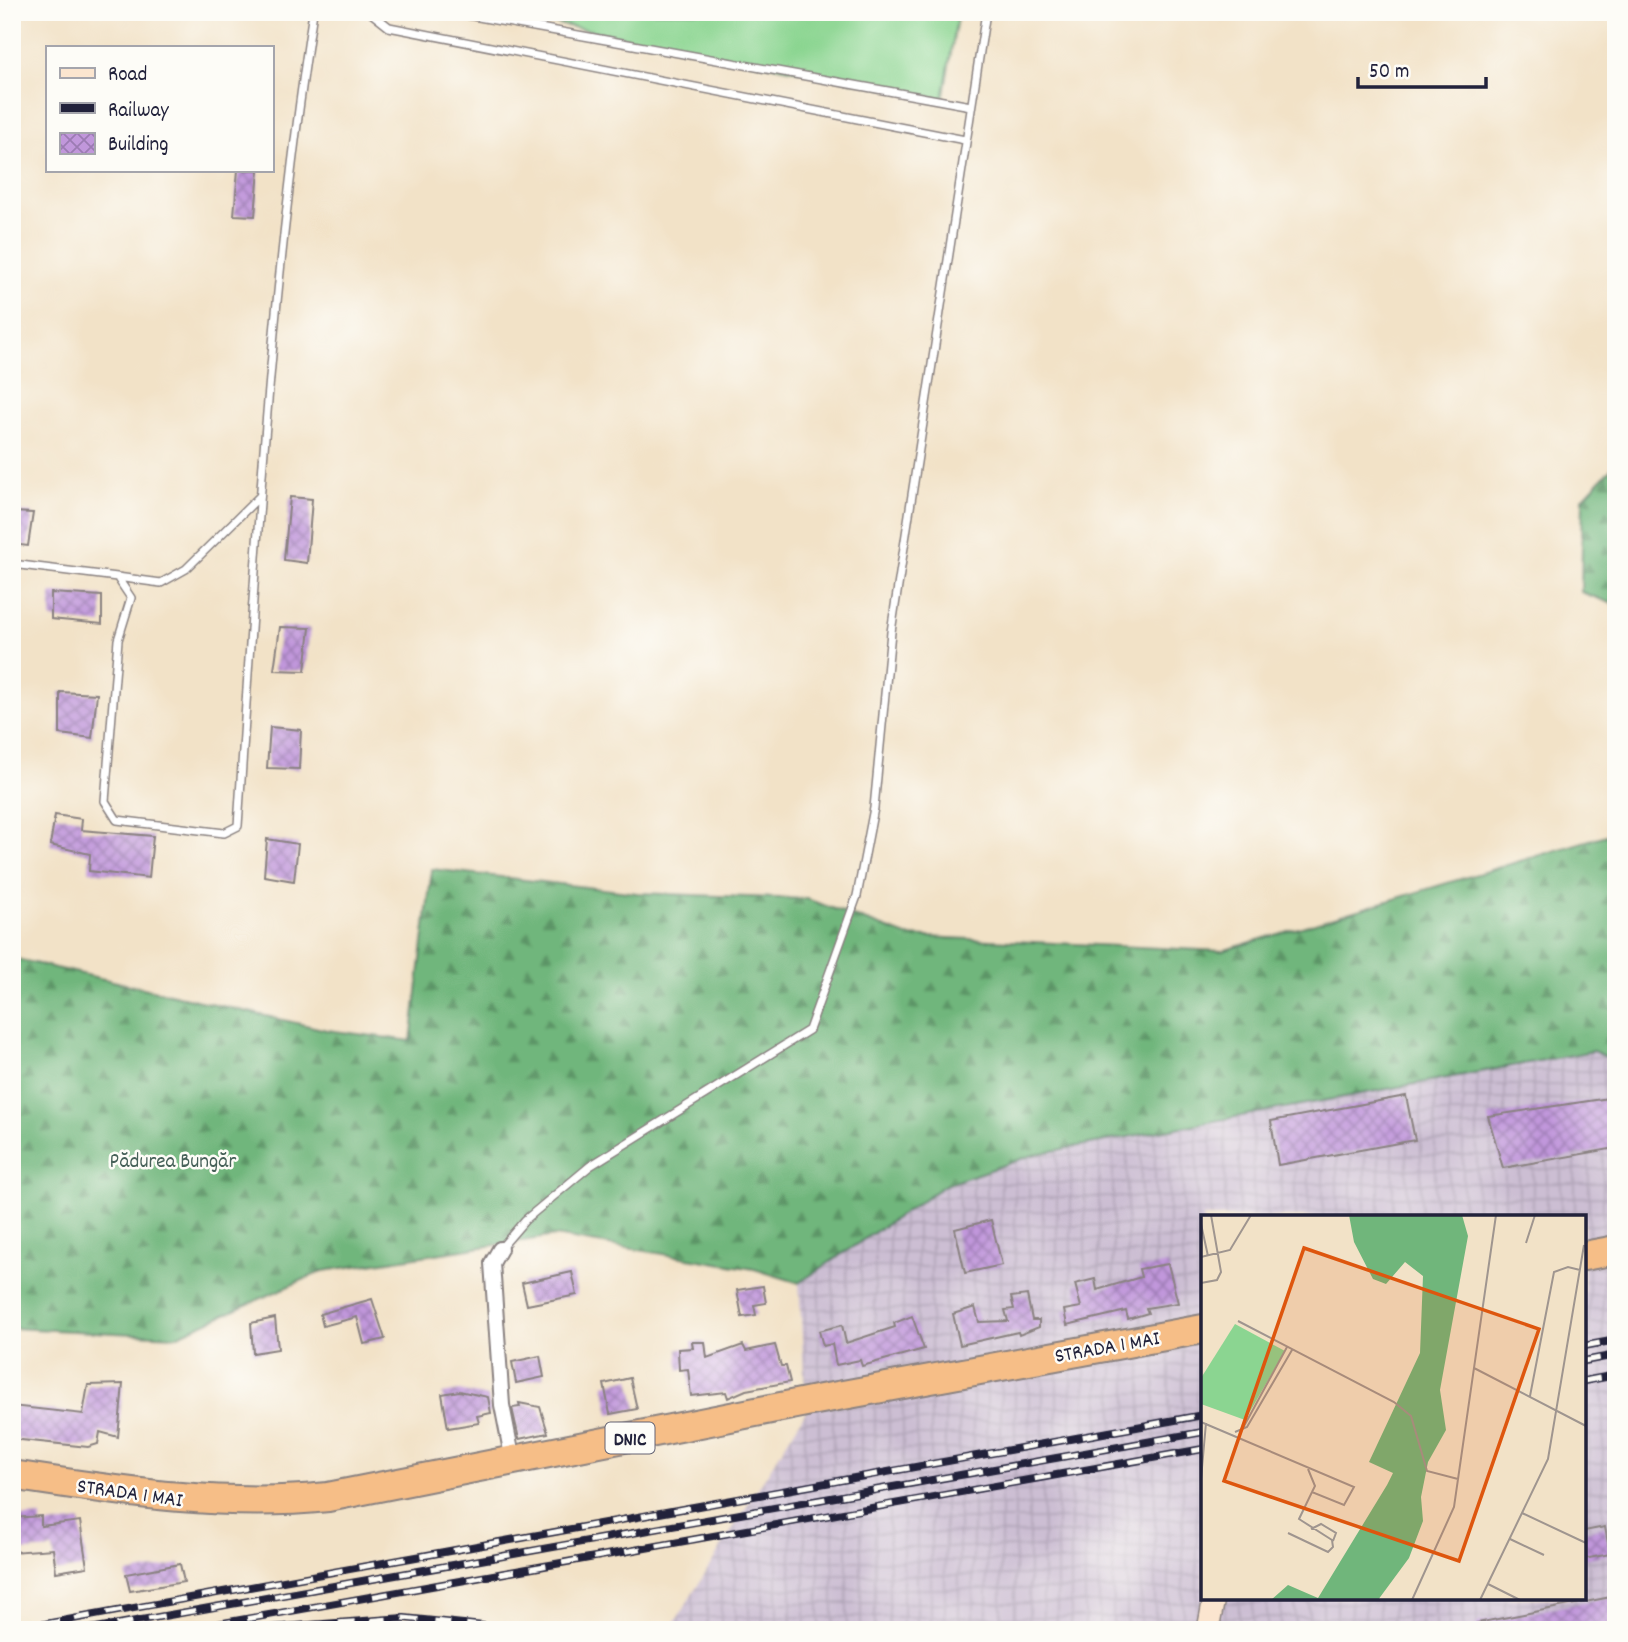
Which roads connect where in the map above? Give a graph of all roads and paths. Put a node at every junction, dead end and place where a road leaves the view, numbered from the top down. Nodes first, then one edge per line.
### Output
1 (313, 12) edge
2 (370, 12) edge
3 (451, 12) edge
4 (986, 12) edge
5 (971, 106) junction
6 (965, 140) junction
7 (259, 497) junction
8 (12, 564) edge
9 (117, 577) junction
10 (500, 1249) joint
11 (1616, 1250) edge
12 (1586, 1256) edge
13 (1201, 1329) edge
14 (513, 1461) junction
15 (12, 1475) edge
16 (1213, 1600) edge
17 (1208, 1630) edge

1 - 7 lane
2 - 6 lane
3 - 5 lane
4 - 5 lane
5 - 6 lane
6 - 10 lane
7 - 9 lane
7 - 9 lane
8 - 9 lane
10 - 14 street
11 - 12 highway
13 - 14 highway, STRADA 1 MAI / DN1C
14 - 15 highway, STRADA 1 MAI / DN1C
16 - 17 main road

